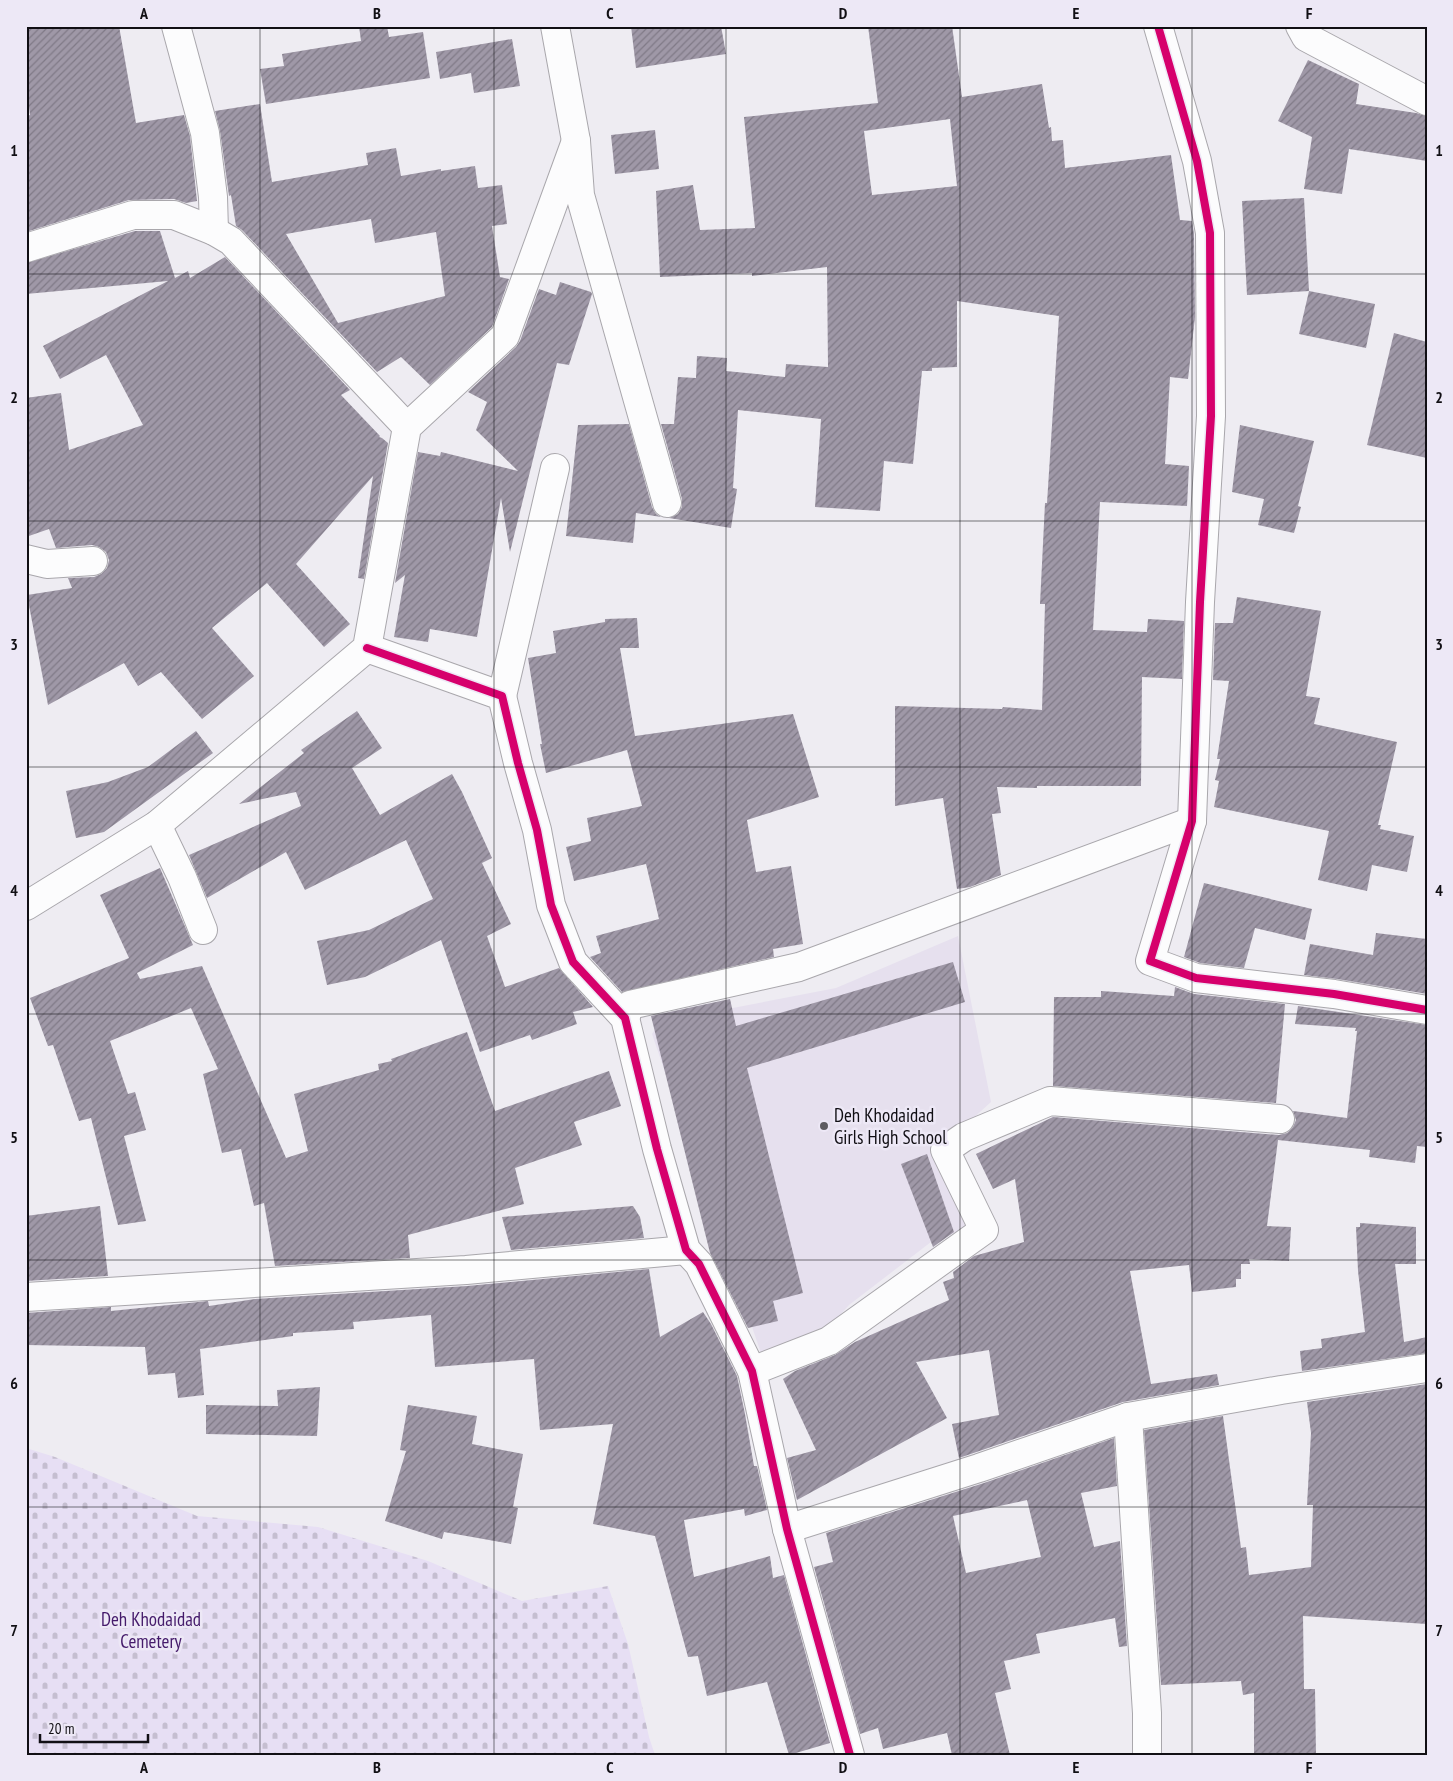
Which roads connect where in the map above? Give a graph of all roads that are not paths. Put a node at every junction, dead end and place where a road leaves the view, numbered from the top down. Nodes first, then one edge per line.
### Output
1 (176, 26) edge
2 (556, 26) edge
3 (1158, 26) edge
4 (1300, 26) edge
5 (1427, 101) edge
6 (576, 141) junction
7 (214, 231) junction
8 (26, 248) edge
9 (407, 427) junction
10 (555, 468) dead end
11 (666, 503) dead end
12 (26, 559) edge
13 (93, 561) dead end
14 (367, 648) junction
15 (502, 696) junction
16 (1192, 821) junction
17 (157, 825) junction
18 (26, 906) edge
19 (203, 930) dead end
20 (1427, 1010) edge
21 (625, 1018) junction
22 (1280, 1119) dead end
23 (686, 1250) junction
24 (26, 1297) edge
25 (1427, 1368) edge
26 (752, 1371) junction
27 (1128, 1417) junction
28 (787, 1529) junction
29 (850, 1755) edge
30 (1148, 1755) edge

1 - 7 street
2 - 6 street
3 - 16 street
4 - 5 street
6 - 9 street
6 - 11 street
7 - 8 street
7 - 9 street
9 - 14 street
10 - 15 street
12 - 13 street
14 - 15 street
14 - 17 street
15 - 21 street
16 - 20 street
16 - 21 street
17 - 18 street
17 - 19 street
21 - 23 street
22 - 26 street
23 - 24 street
23 - 26 street
25 - 27 street
26 - 28 street
27 - 28 street
27 - 30 street
28 - 29 street

